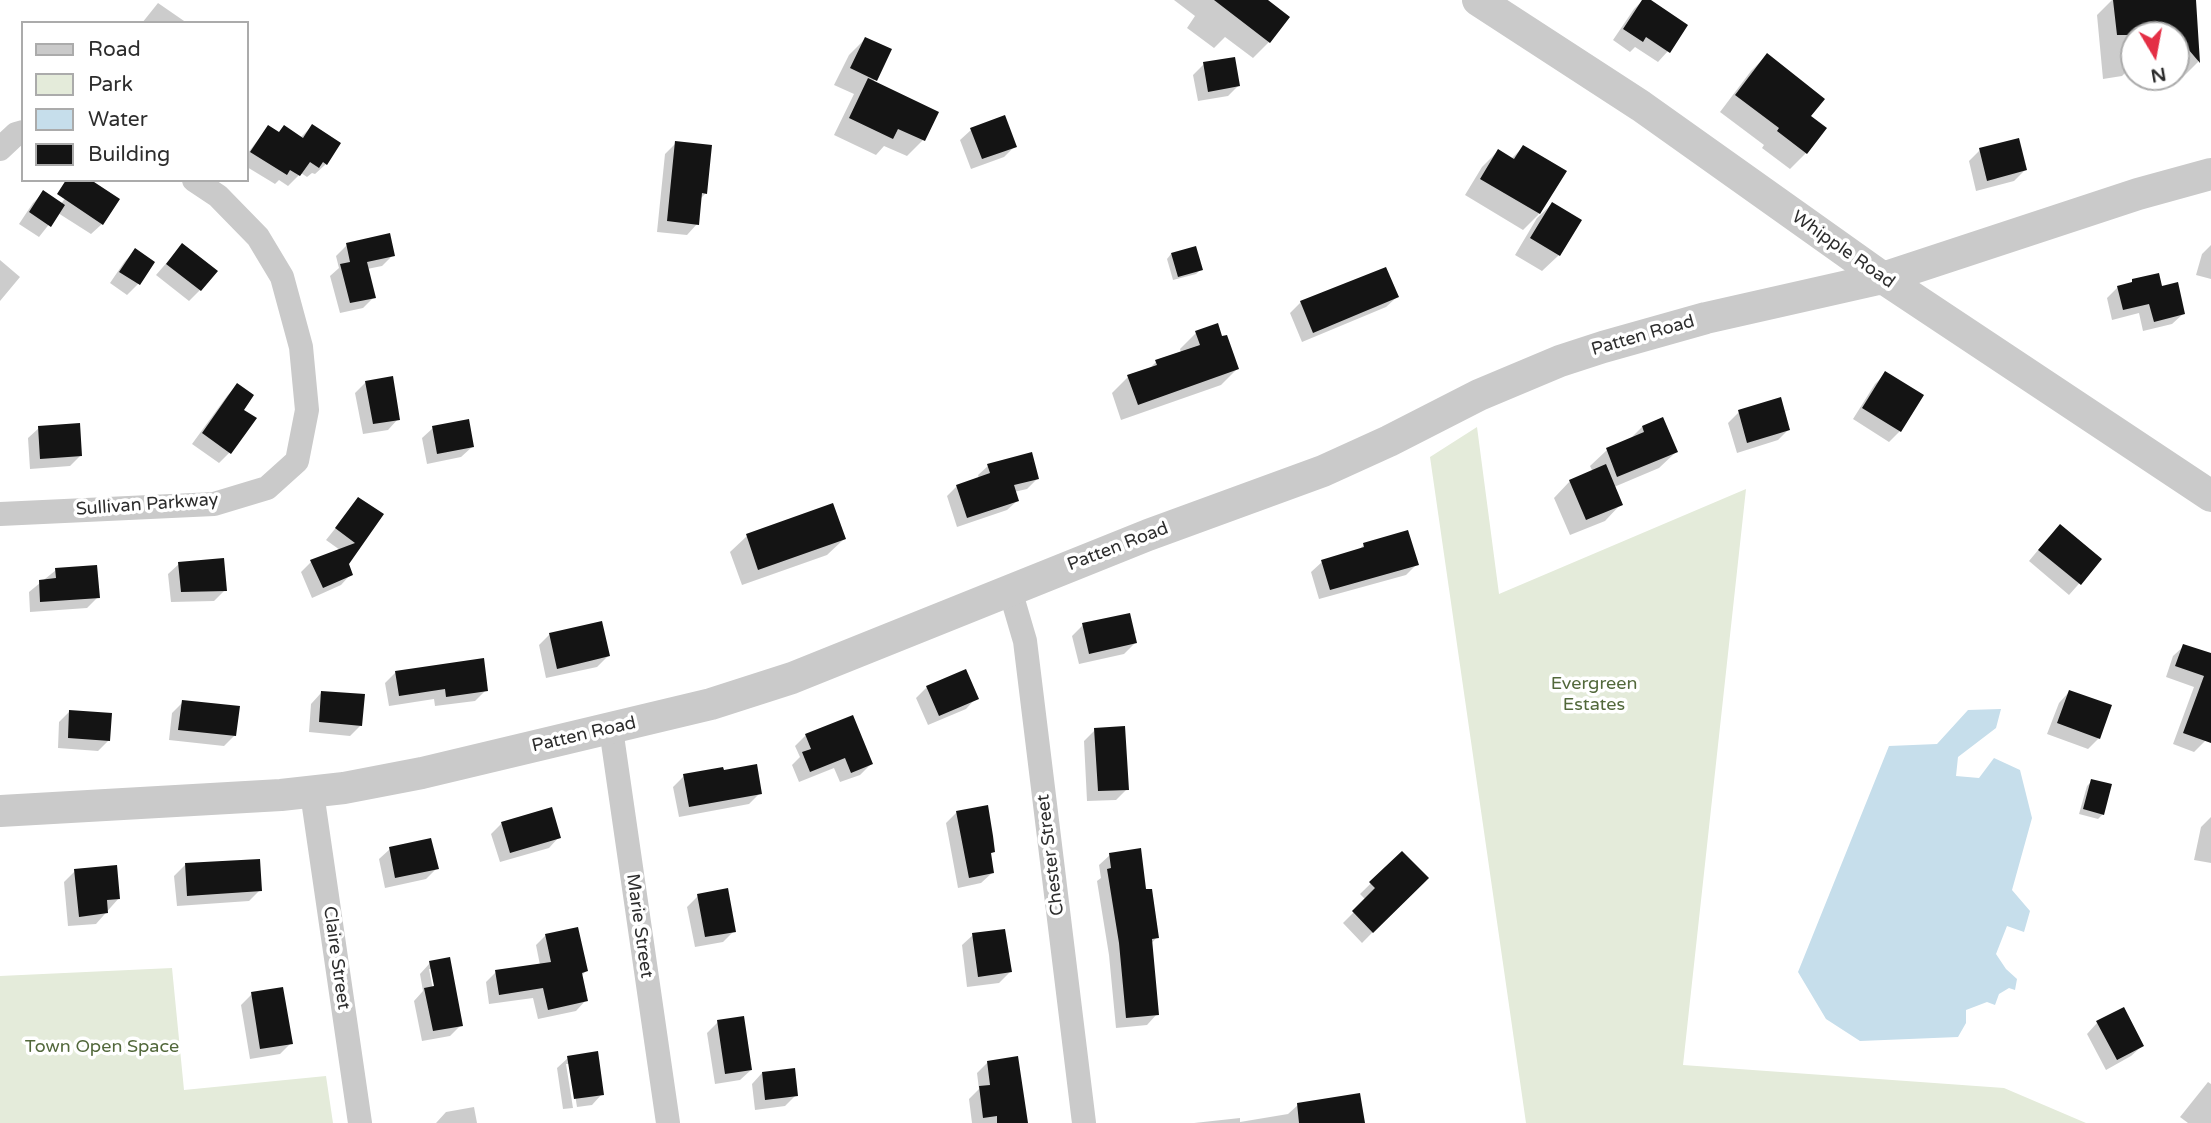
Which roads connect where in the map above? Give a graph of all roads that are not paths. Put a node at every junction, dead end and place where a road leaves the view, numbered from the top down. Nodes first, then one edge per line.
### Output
1 (1478, 0) edge
2 (21, 133) edge
3 (0, 149) edge
4 (2211, 174) edge
5 (197, 182) edge
6 (1883, 278) junction
7 (2211, 496) edge
8 (0, 514) edge
9 (1010, 590) junction
10 (611, 729) junction
11 (312, 793) junction
12 (0, 811) edge
13 (360, 1123) edge
14 (668, 1123) edge
15 (1084, 1123) edge

1 - 6 street, Whipple Road
2 - 3 street
4 - 6 street, Patten Road
5 - 8 street, Sullivan Parkway
6 - 7 street, Whipple Road
6 - 9 street, Patten Road
9 - 10 street, Patten Road
9 - 15 street, Chester Street
10 - 11 street, Patten Road
10 - 14 street, Marie Street
11 - 12 street, Patten Road
11 - 13 street, Claire Street

